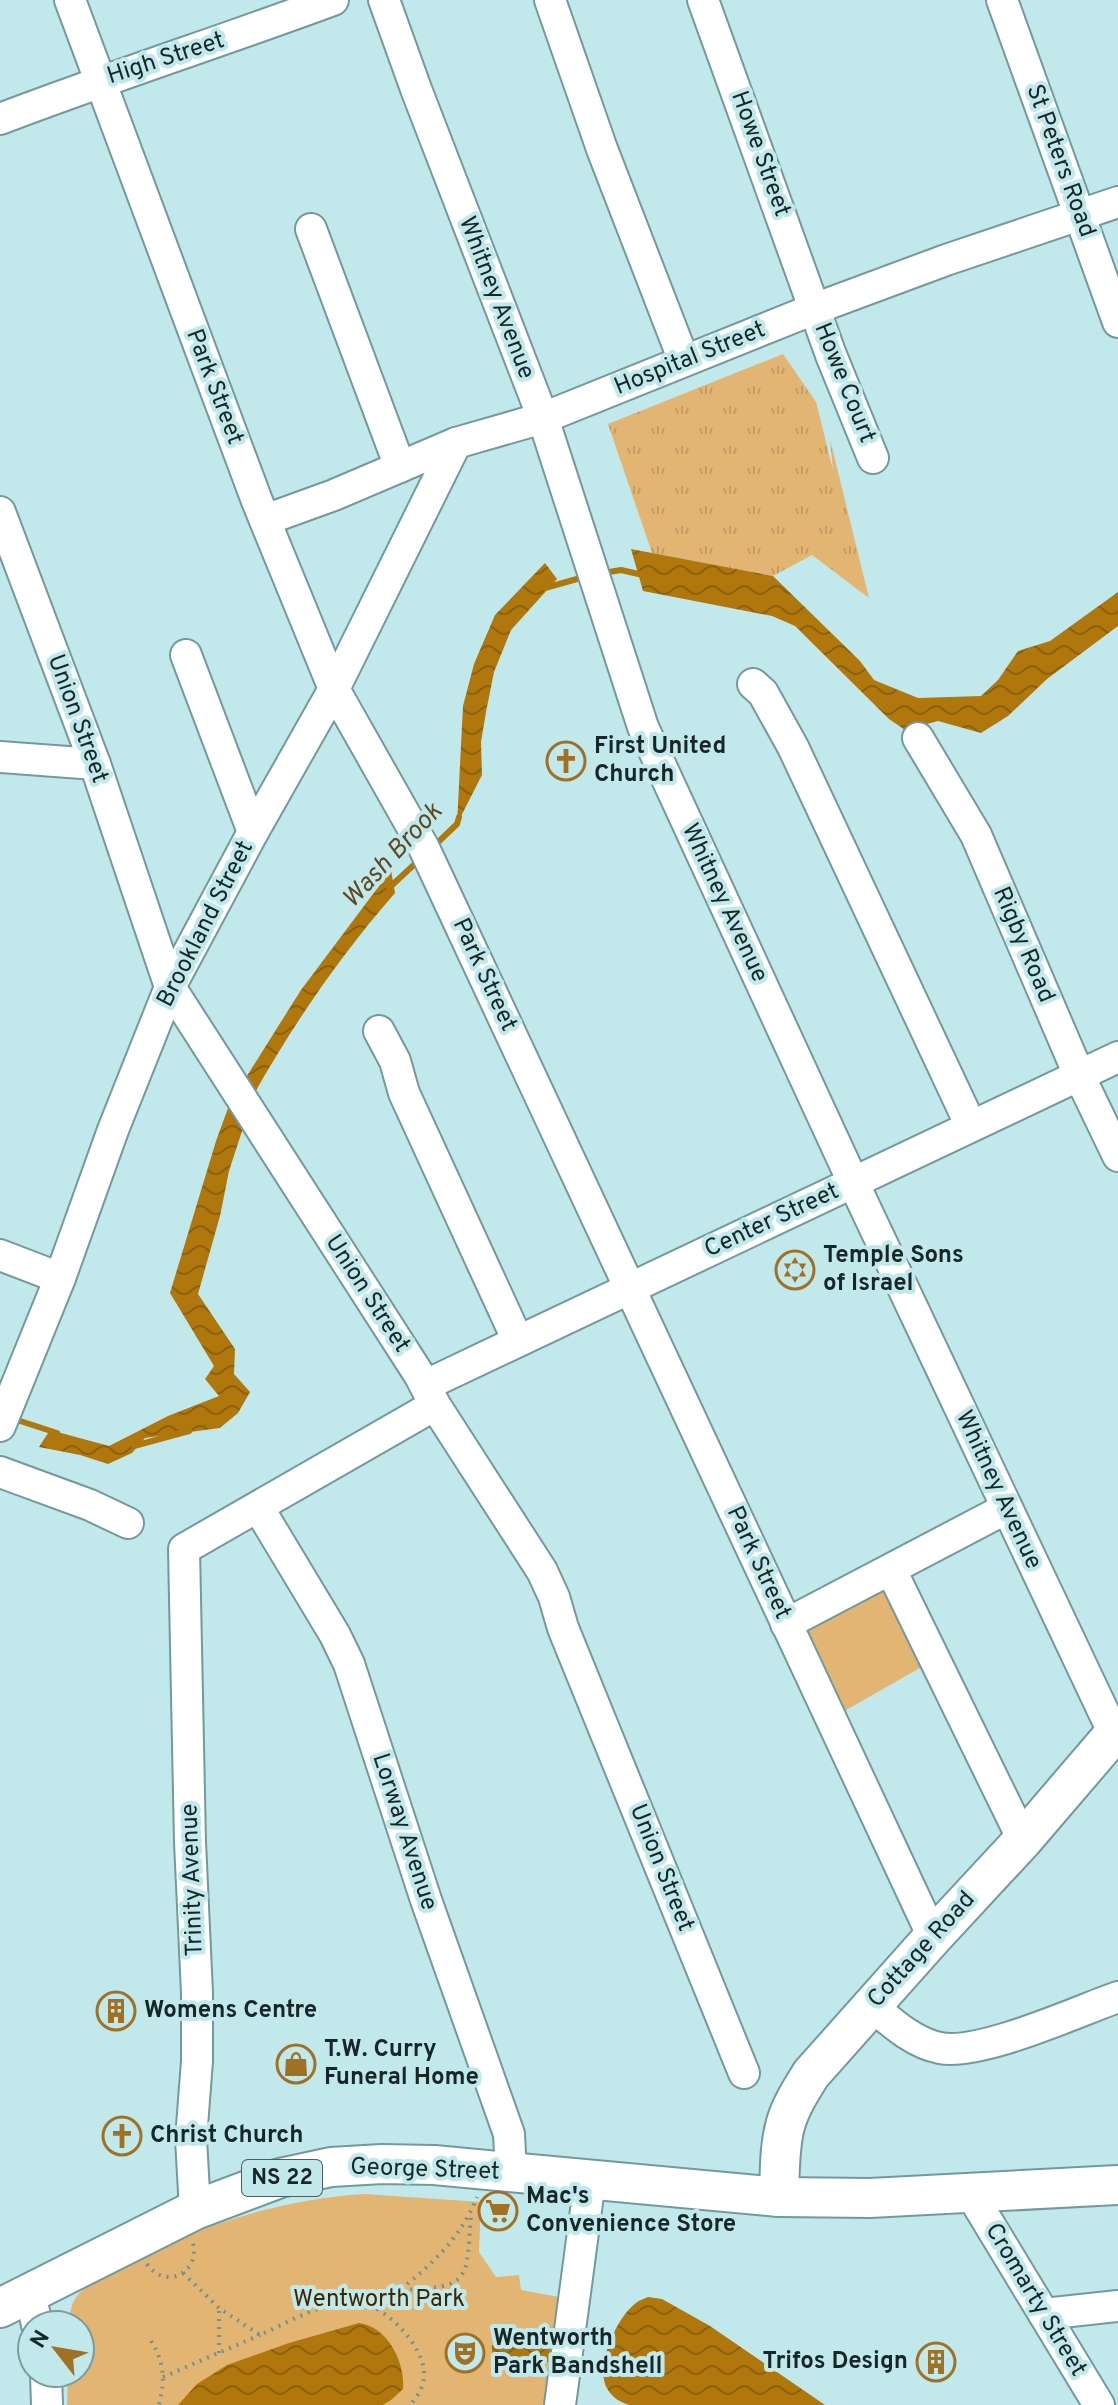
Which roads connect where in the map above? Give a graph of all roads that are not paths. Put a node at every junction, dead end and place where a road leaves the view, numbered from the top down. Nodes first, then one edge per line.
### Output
1 (70, 0) edge
2 (333, 0) edge
3 (384, 0) edge
4 (550, 0) edge
5 (703, 0) edge
6 (1002, 0) edge
7 (99, 81) junction
8 (0, 119) edge
9 (1118, 202) edge
10 (1079, 215) junction
11 (311, 229) dead end
12 (814, 309) junction
13 (1118, 322) edge
14 (684, 361) junction
15 (543, 418) junction
16 (456, 443) junction
17 (873, 458) dead end
18 (400, 467) junction
19 (0, 512) edge
20 (265, 520) junction
21 (186, 655) dead end
22 (753, 684) dead end
23 (334, 689) junction
24 (918, 738) dead end
25 (0, 757) edge
26 (95, 764) junction
27 (253, 832) junction
28 (170, 987) junction
29 (379, 1031) dead end
30 (1118, 1057) edge
31 (1079, 1075) junction
32 (971, 1126) junction
33 (1118, 1156) edge
34 (853, 1182) junction
35 (0, 1255) edge
36 (60, 1278) junction
37 (630, 1288) junction
38 (518, 1341) junction
39 (430, 1395) junction
40 (0, 1426) edge
41 (0, 1472) edge
42 (258, 1507) junction
43 (1007, 1508) junction
44 (128, 1523) dead end
45 (184, 1549) joint
46 (891, 1570) junction
47 (786, 1624) junction
48 (1116, 1732) edge
49 (1023, 1840) junction
50 (933, 1937) junction
51 (1118, 1997) edge
52 (872, 2006) junction
53 (744, 2073) dead end
54 (498, 2172) junction
55 (590, 2180) junction
56 (1118, 2185) edge
57 (971, 2194) junction
58 (779, 2197) junction
59 (194, 2227) junction
60 (1118, 2306) edge
61 (22, 2309) edge
62 (1044, 2314) junction
63 (560, 2405) edge
64 (1099, 2405) edge

1 - 7 street, Park Street
2 - 7 street, High Street
3 - 15 street, Whitney Avenue
4 - 14 street
5 - 12 street, Howe Street
6 - 10 street, St Peters Road
7 - 8 street, High Street
7 - 20 street, Park Street
9 - 10 street, Hospital Street
10 - 12 street, Hospital Street
10 - 13 street, St Peters Road
11 - 18 street
12 - 14 street, Hospital Street
12 - 17 street, Howe Court
14 - 15 street, Hospital Street
15 - 16 street, Hospital Street
15 - 34 street, Whitney Avenue
16 - 18 street, Hospital Street
16 - 23 street, Brookland Street
18 - 20 street, Hospital Street
19 - 26 street, Union Street
20 - 23 street, Park Street
21 - 27 street
22 - 32 street
23 - 27 street, Brookland Street
23 - 37 street, Park Street
24 - 31 street, Rigby Road
25 - 26 street
26 - 28 street, Union Street
27 - 28 street, Brookland Street
28 - 36 street, Brookland Street
28 - 39 street, Union Street
29 - 38 street
30 - 31 street, Center Street
31 - 32 street, Center Street
31 - 33 street, Rigby Road
32 - 34 street, Center Street
34 - 37 street, Center Street
34 - 43 street, Whitney Avenue
35 - 36 street
36 - 40 street, Brookland Street
37 - 38 street, Center Street
37 - 47 street, Park Street
38 - 39 street, Center Street
39 - 42 street, Center Street
39 - 53 street, Union Street
41 - 44 street
42 - 45 street, Center Street
42 - 54 street, Lorway Avenue
43 - 46 street
43 - 48 street, Whitney Avenue
45 - 59 street, Trinity Avenue
46 - 47 street
46 - 49 street
47 - 50 street, Park Street
48 - 49 main road, Cottage Road
49 - 50 main road, Cottage Road
50 - 52 main road, Cottage Road
51 - 52 street
52 - 58 main road, Cottage Road
54 - 55 main road, George Street / NS 22
54 - 59 main road, George Street / NS 22
55 - 58 main road, George Street / NS 22
55 - 63 street
56 - 57 main road, George Street / NS 22
57 - 58 main road, George Street / NS 22
57 - 62 street, Cromarty Street
59 - 61 main road, George Street / NS 22
60 - 62 street
62 - 64 street, Cromarty Street

